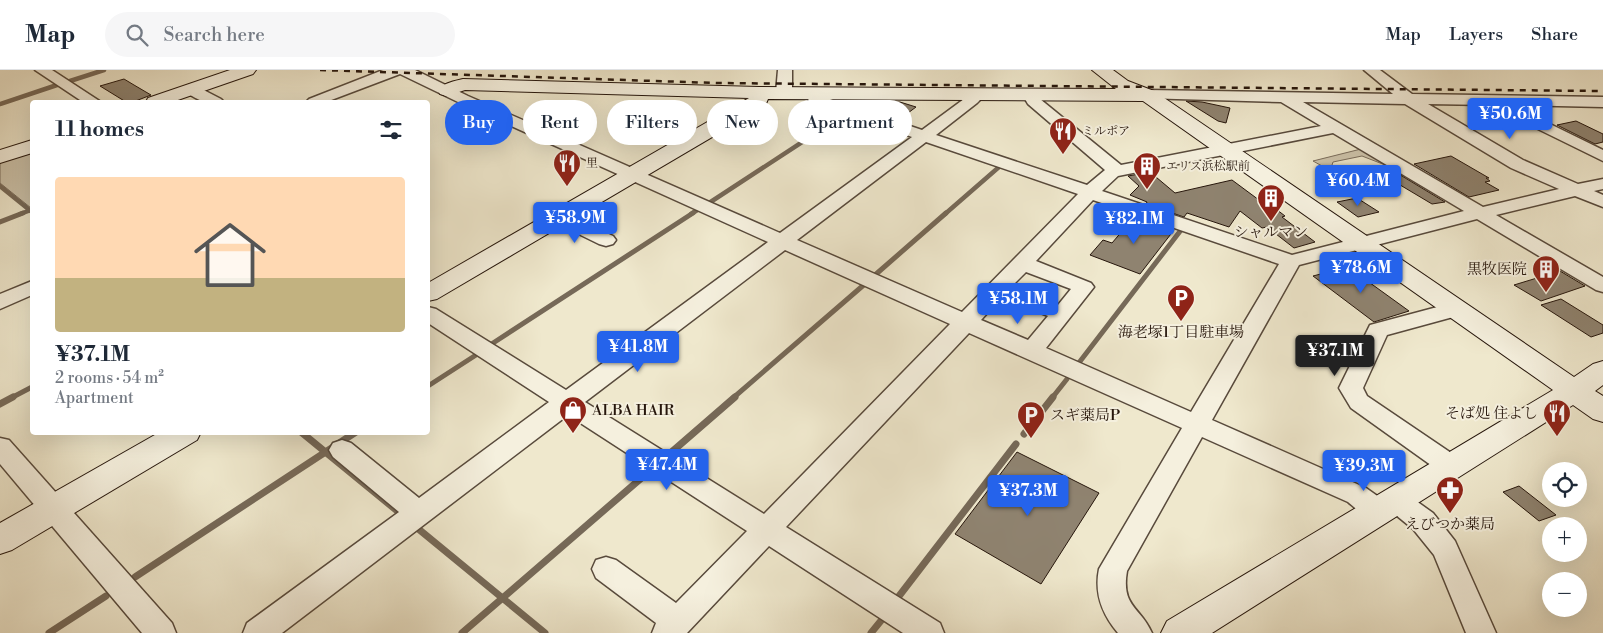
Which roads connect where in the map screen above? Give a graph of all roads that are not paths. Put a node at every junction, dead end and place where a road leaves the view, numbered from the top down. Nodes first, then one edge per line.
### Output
1 (42, 70) edge
2 (247, 70) edge
3 (396, 70) edge
4 (404, 70) edge
5 (785, 70) edge
6 (1101, 70) edge
7 (1122, 70) edge
8 (1371, 70) edge
9 (192, 89) junction
10 (447, 90) junction
11 (759, 93) junction
12 (784, 93) junction
13 (814, 93) junction
14 (970, 94) junction
15 (1030, 94) junction
16 (1147, 94) junction
17 (1283, 96) junction
18 (1407, 98) junction
19 (90, 100) edge
20 (161, 100) edge
21 (212, 100) edge
22 (319, 100) edge
23 (1488, 100) junction
24 (1572, 102) junction
25 (1603, 102) edge
26 (1603, 115) edge
27 (1335, 128) junction
28 (924, 136) junction
29 (30, 147) edge
30 (1225, 149) junction
31 (1603, 156) edge
32 (0, 157) edge
33 (1117, 171) junction
34 (633, 174) junction
35 (1603, 184) edge
36 (1579, 191) junction
37 (1090, 192) junction
38 (1603, 202) edge
39 (1480, 213) junction
40 (559, 217) junction
41 (606, 240) dead end
42 (782, 241) junction
43 (1360, 243) junction
44 (1291, 261) junction
45 (1022, 263) junction
46 (1603, 286) edge
47 (998, 288) junction
48 (30, 289) edge
49 (430, 292) edge
50 (0, 302) edge
51 (1456, 310) junction
52 (1062, 314) junction
53 (430, 315) edge
54 (965, 322) junction
55 (1031, 351) junction
56 (1603, 370) edge
57 (1574, 391) junction
58 (566, 403) junction
59 (1603, 411) edge
60 (1197, 424) junction
61 (181, 435) edge
62 (0, 447) edge
63 (342, 450) dead end
64 (1451, 466) junction
65 (1387, 505) junction
66 (54, 509) junction
67 (419, 513) junction
68 (766, 530) junction
69 (0, 540) edge
70 (606, 569) dead end
71 (673, 628) edge
72 (161, 633) edge
73 (258, 633) edge
74 (929, 633) edge
75 (1137, 633) edge
76 (1180, 633) edge
77 (1481, 633) edge

1 - 19 street
2 - 9 street
3 - 22 street
4 - 10 street
5 - 12 street
6 - 16 street
7 - 16 street
8 - 18 street
9 - 20 street
9 - 21 street
10 - 11 street
10 - 34 street
11 - 12 street
11 - 34 street
12 - 13 street
13 - 14 street
13 - 28 street
14 - 15 street
14 - 28 street
15 - 16 street
15 - 33 street
16 - 17 street
16 - 30 street
17 - 18 street
17 - 27 street
18 - 23 street
18 - 36 street
23 - 24 street
23 - 31 street
24 - 25 street
24 - 26 street
27 - 30 street
27 - 39 street
28 - 37 street
28 - 42 street
29 - 32 street
30 - 33 street
30 - 43 street
33 - 37 street
34 - 40 street
34 - 42 street
35 - 36 street
36 - 38 street
36 - 39 street
37 - 44 street
37 - 45 street
39 - 43 street
39 - 46 street
40 - 41 street
40 - 49 street
42 - 54 street
42 - 58 street
43 - 44 street
43 - 51 street
44 - 60 street
45 - 47 street
45 - 52 street
47 - 52 street
47 - 54 street
48 - 50 street
51 - 57 street
51 - 64 street
52 - 55 street
53 - 58 street
54 - 55 street
54 - 68 street
55 - 60 street
56 - 57 street
57 - 59 street
57 - 64 street
58 - 67 street
58 - 68 street
60 - 65 street
60 - 75 street
61 - 66 street
62 - 66 street
63 - 67 street
64 - 65 street
65 - 76 street
65 - 77 street
66 - 69 street
66 - 72 street
67 - 73 street
68 - 71 street
68 - 74 street
70 - 71 street

